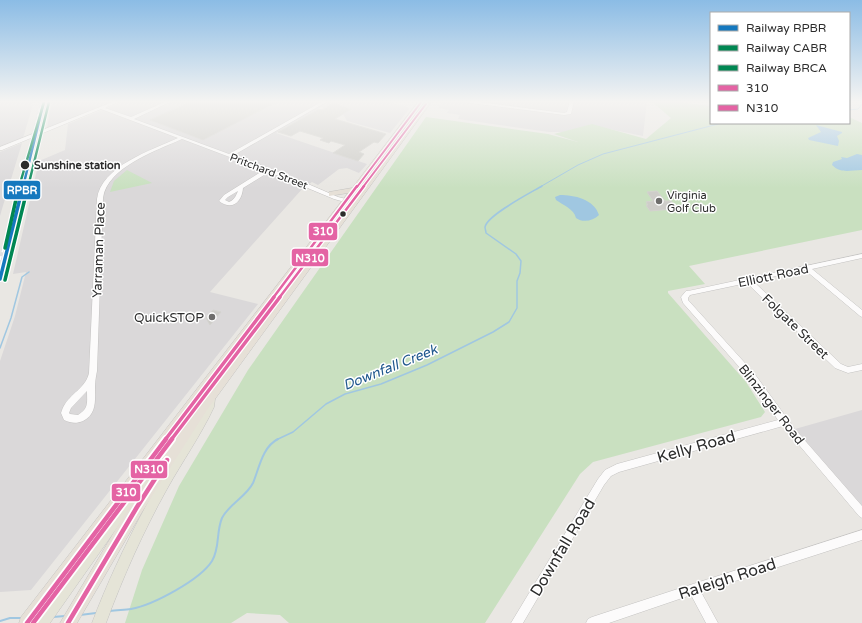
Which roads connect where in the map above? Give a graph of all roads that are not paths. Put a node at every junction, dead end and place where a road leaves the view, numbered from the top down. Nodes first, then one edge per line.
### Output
1 (47, 130) edge
2 (161, 130) edge
3 (275, 130) edge
4 (404, 130) edge
5 (405, 130) edge
6 (181, 138) junction
7 (0, 150) edge
8 (229, 156) junction
9 (268, 170) junction
10 (242, 188) dead end
11 (354, 190) junction
12 (328, 193) junction
13 (351, 200) junction
14 (862, 256) edge
15 (807, 268) junction
16 (748, 280) junction
17 (684, 295) joint
18 (862, 314) edge
19 (862, 367) edge
20 (90, 383) dead end
21 (210, 399) junction
22 (784, 422) junction
23 (608, 473) joint
24 (862, 513) edge
25 (862, 535) edge
26 (693, 589) junction
27 (52, 598) junction
28 (27, 623) edge
29 (41, 623) edge
30 (68, 623) edge
31 (99, 623) edge
32 (517, 623) edge
33 (592, 623) edge
34 (712, 623) edge

1 - 7 street
2 - 6 street, Pritchard Street
3 - 8 street
4 - 11 highway
5 - 13 highway
6 - 8 street, Pritchard Street
6 - 20 street, Yarraman Place
8 - 9 street, Pritchard Street
9 - 10 street
9 - 12 street, Pritchard Street
11 - 12 highway
11 - 13 highway
12 - 13 street, Pritchard Street
13 - 21 highway
13 - 27 highway
14 - 15 street, Elliott Road
15 - 16 street, Elliott Road
15 - 18 street
16 - 17 street, Elliott Road
16 - 19 street, Folgate Street
17 - 22 street, Blinzinger Road
21 - 30 highway
21 - 31 main road
22 - 23 street, Kelly Road
22 - 24 street, Blinzinger Road
23 - 32 street, Downfall Road
25 - 26 street, Raleigh Road
26 - 33 street, Raleigh Road
26 - 34 street
27 - 28 highway
27 - 29 main road

